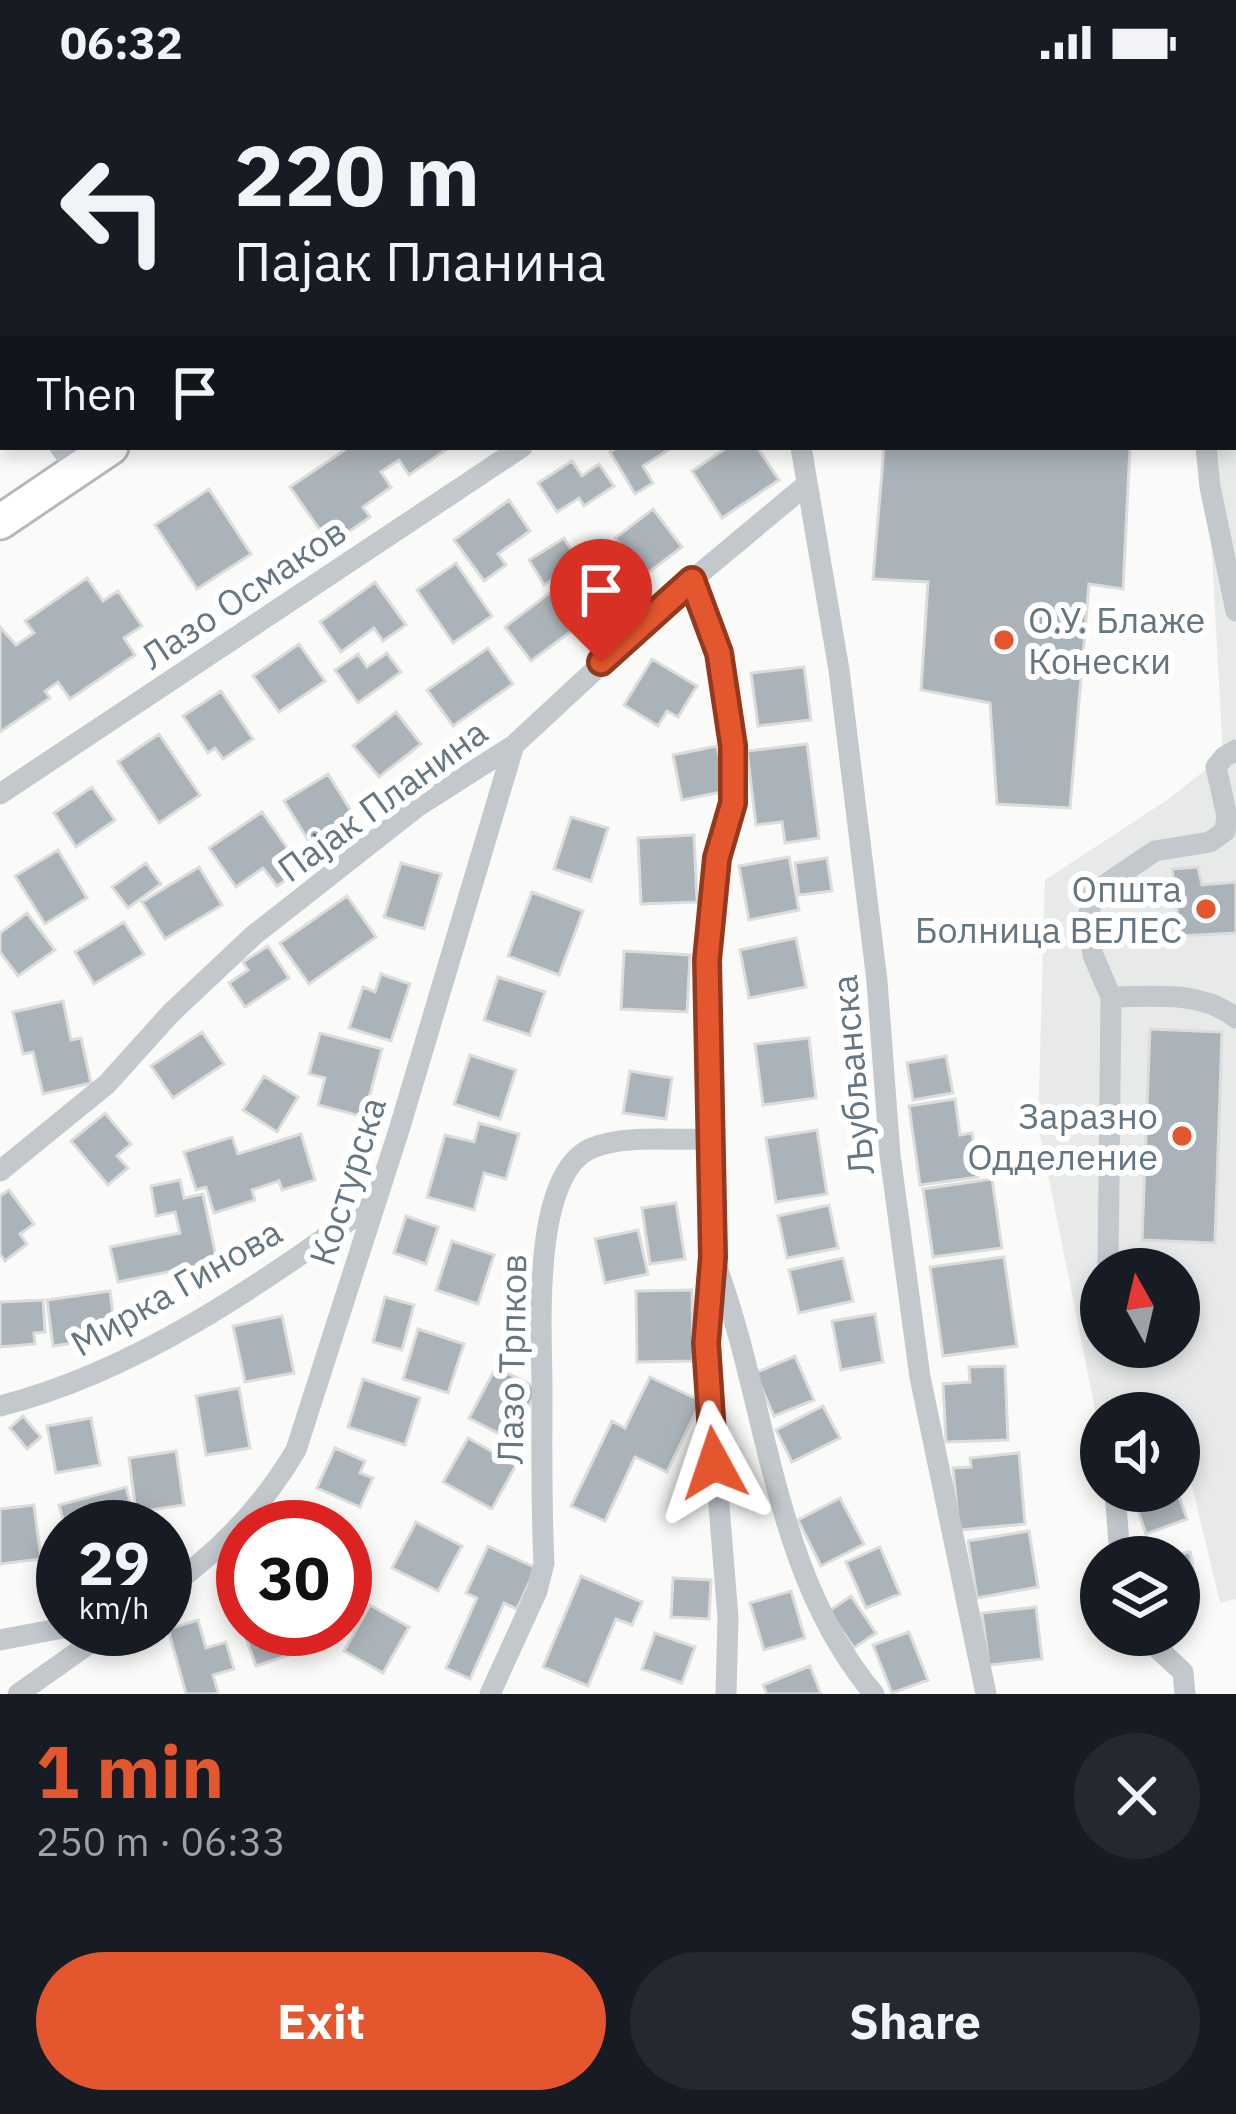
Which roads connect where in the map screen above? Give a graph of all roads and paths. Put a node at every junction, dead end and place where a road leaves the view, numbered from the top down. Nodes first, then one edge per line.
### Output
1 (100, 450) edge
2 (517, 450) edge
3 (801, 450) edge
4 (1206, 450) edge
5 (69, 459) edge
6 (806, 485) junction
7 (0, 522) edge
8 (692, 580) junction
9 (1236, 611) edge
10 (514, 745) junction
11 (1236, 750) edge
12 (0, 794) edge
13 (1111, 997) junction
14 (1236, 1018) edge
15 (711, 1139) junction
16 (0, 1171) edge
17 (374, 1203) junction
18 (1108, 1248) edge
19 (713, 1257) junction
20 (0, 1406) edge
21 (192, 1567) edge
22 (36, 1633) edge
23 (0, 1640) edge
24 (72, 1656) edge
25 (1166, 1656) edge
26 (18, 1694) edge
27 (490, 1694) edge
28 (726, 1694) edge
29 (874, 1694) edge
30 (986, 1694) edge
31 (1185, 1694) edge

1 - 5 main road
2 - 12 street, Лазо Осмаков
3 - 6 street, Љубљанска
4 - 9 street
5 - 7 main road
6 - 8 street, Пајак Планина
6 - 30 street, Љубљанска
8 - 10 street, Пајак Планина
8 - 15 street
10 - 16 street, Пајак Планина
10 - 17 street, Костурска
11 - 13 street
13 - 14 street
13 - 18 street
15 - 19 street
15 - 27 street, Лазо Трпков
17 - 20 street, Мирка Гинова
17 - 21 street, Костурска
19 - 28 street
19 - 29 street
22 - 23 street
24 - 26 street
25 - 31 street

